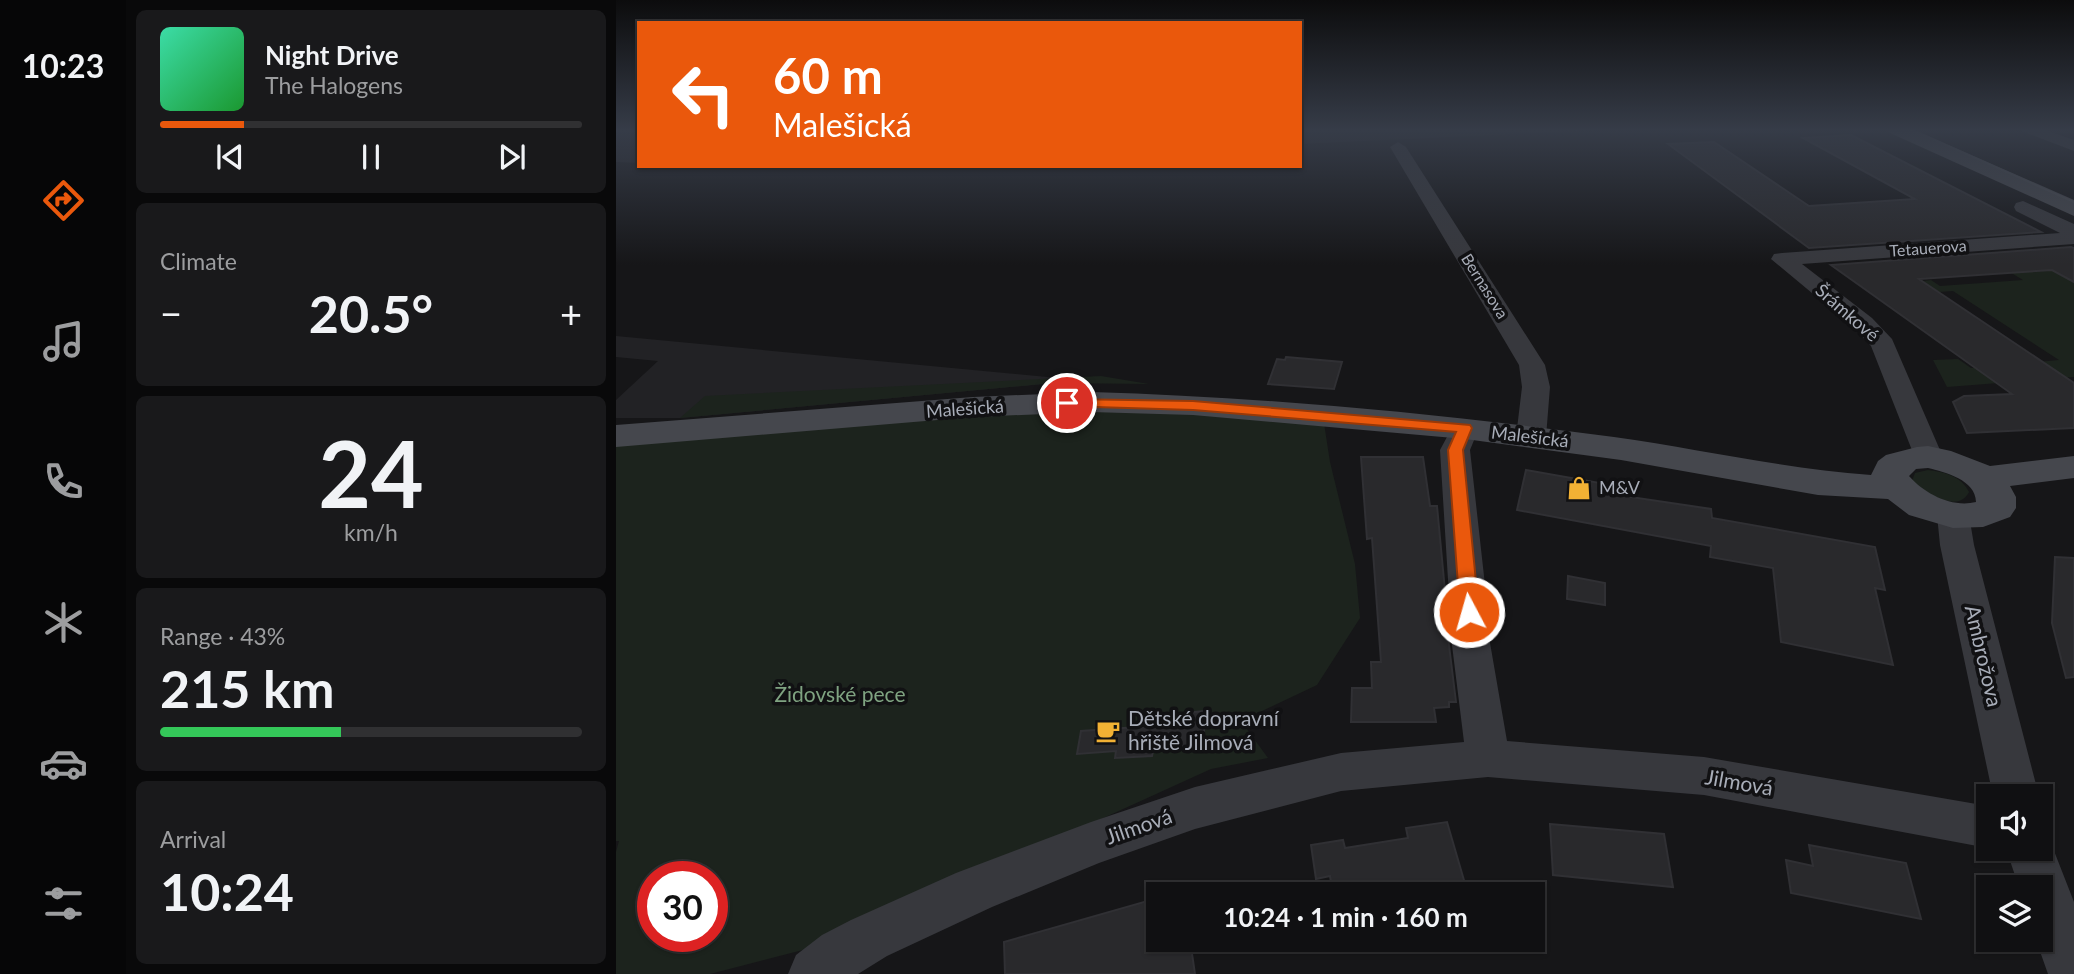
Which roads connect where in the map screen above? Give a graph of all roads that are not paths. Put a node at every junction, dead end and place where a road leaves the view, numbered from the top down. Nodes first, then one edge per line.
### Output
1 (1415, 174) edge
2 (2005, 174) edge
3 (2017, 174) edge
4 (2071, 202) edge
5 (2074, 235) edge
6 (1782, 259) joint
7 (1465, 428) junction
8 (616, 436) edge
9 (1531, 437) junction
10 (1928, 457) junction
11 (2074, 467) edge
12 (1983, 478) junction
13 (1897, 488) junction
14 (1954, 515) junction
15 (1488, 758) junction
16 (2012, 784) edge
17 (1976, 825) edge
18 (2034, 861) edge
19 (2074, 973) edge
20 (815, 974) edge

1 - 9 street, Bernasova
2 - 4 street
3 - 4 street
4 - 5 street, Tetauerova
5 - 6 street, Tetauerova
6 - 10 street, Šrámkové
7 - 8 street, Malešická
7 - 9 street, Malešická
7 - 15 street
9 - 13 street, Malešická
10 - 12 street
10 - 13 street
11 - 12 street
12 - 14 street
13 - 14 street
14 - 16 street, Ambrožova
15 - 17 street, Jilmová
15 - 20 street, Jilmová
18 - 19 street

